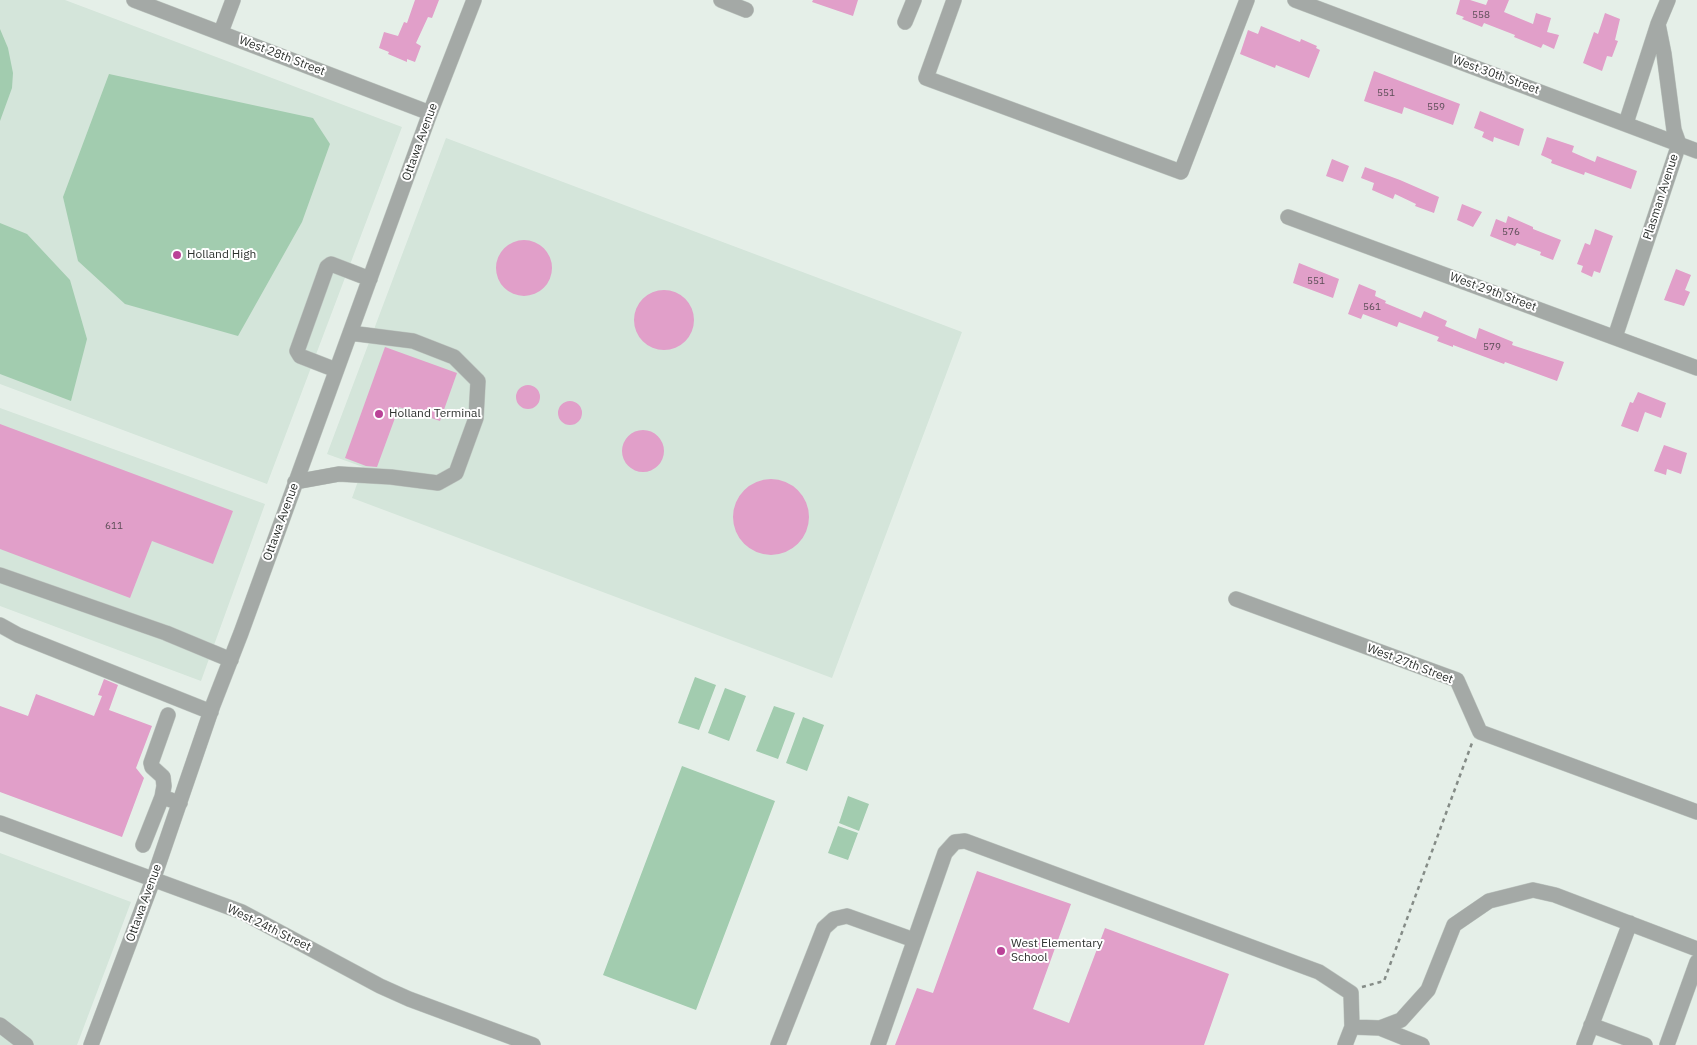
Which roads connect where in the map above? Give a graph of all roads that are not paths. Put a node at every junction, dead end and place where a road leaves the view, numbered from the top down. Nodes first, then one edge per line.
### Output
1 (134, 0) edge
2 (234, 0) edge
3 (474, 0) edge
4 (721, 0) edge
5 (914, 0) edge
6 (954, 0) edge
7 (1247, 0) edge
8 (1295, 0) edge
9 (1668, 0) edge
10 (746, 10) dead end
11 (905, 22) dead end
12 (1658, 24) junction
13 (220, 32) junction
14 (430, 114) junction
15 (1626, 123) junction
16 (1679, 144) junction
17 (1697, 151) edge
18 (1288, 217) dead end
19 (370, 278) junction
20 (350, 333) junction
21 (1615, 337) junction
22 (1697, 368) edge
23 (336, 370) junction
24 (295, 482) junction
25 (0, 575) edge
26 (1236, 599) dead end
27 (0, 625) edge
28 (231, 660) junction
29 (211, 712) junction
30 (168, 715) dead end
31 (162, 797) junction
32 (180, 803) junction
33 (1697, 812) edge
34 (0, 823) edge
35 (144, 845) dead end
36 (153, 880) junction
37 (1630, 923) junction
38 (914, 940) junction
39 (1697, 948) edge
40 (1697, 962) edge
41 (0, 1025) edge
42 (1591, 1025) junction
43 (1352, 1027) junction
44 (1380, 1028) junction
45 (505, 1040) edge
46 (26, 1045) edge
47 (91, 1045) edge
48 (534, 1045) edge
49 (778, 1045) edge
50 (878, 1045) edge
51 (1345, 1045) edge
52 (1422, 1045) edge
53 (1584, 1045) edge
54 (1646, 1045) edge
55 (1667, 1045) edge

1 - 13 street, West 28th Street
2 - 13 street
3 - 14 street, Ottawa Avenue
4 - 10 street
5 - 11 street
6 - 7 street
8 - 15 street, West 30th Street
9 - 12 street
12 - 15 street
12 - 16 street, Plasman Avenue
13 - 14 street, West 28th Street
14 - 19 street, Ottawa Avenue
15 - 16 street, West 30th Street
16 - 17 street, West 30th Street
16 - 21 street, Plasman Avenue
18 - 21 street, West 29th Street
19 - 20 street, Ottawa Avenue
19 - 23 street
20 - 23 street, Ottawa Avenue
20 - 24 street
21 - 22 street, West 29th Street
23 - 24 street, Ottawa Avenue
24 - 28 street, Ottawa Avenue
25 - 28 street
26 - 33 street, West 27th Street
27 - 29 street
28 - 29 street, Ottawa Avenue
29 - 32 street, Ottawa Avenue
30 - 31 street
31 - 32 street
31 - 35 street
32 - 36 street, Ottawa Avenue
34 - 36 street, West 24th Street
36 - 45 street, West 24th Street
36 - 47 street, Ottawa Avenue
37 - 39 street
37 - 42 street
37 - 44 street
38 - 43 street
38 - 49 street
38 - 50 street
40 - 55 street
41 - 46 street
42 - 53 street
42 - 54 street
43 - 44 street
43 - 51 street
44 - 52 street
45 - 48 street, West 24th Street

